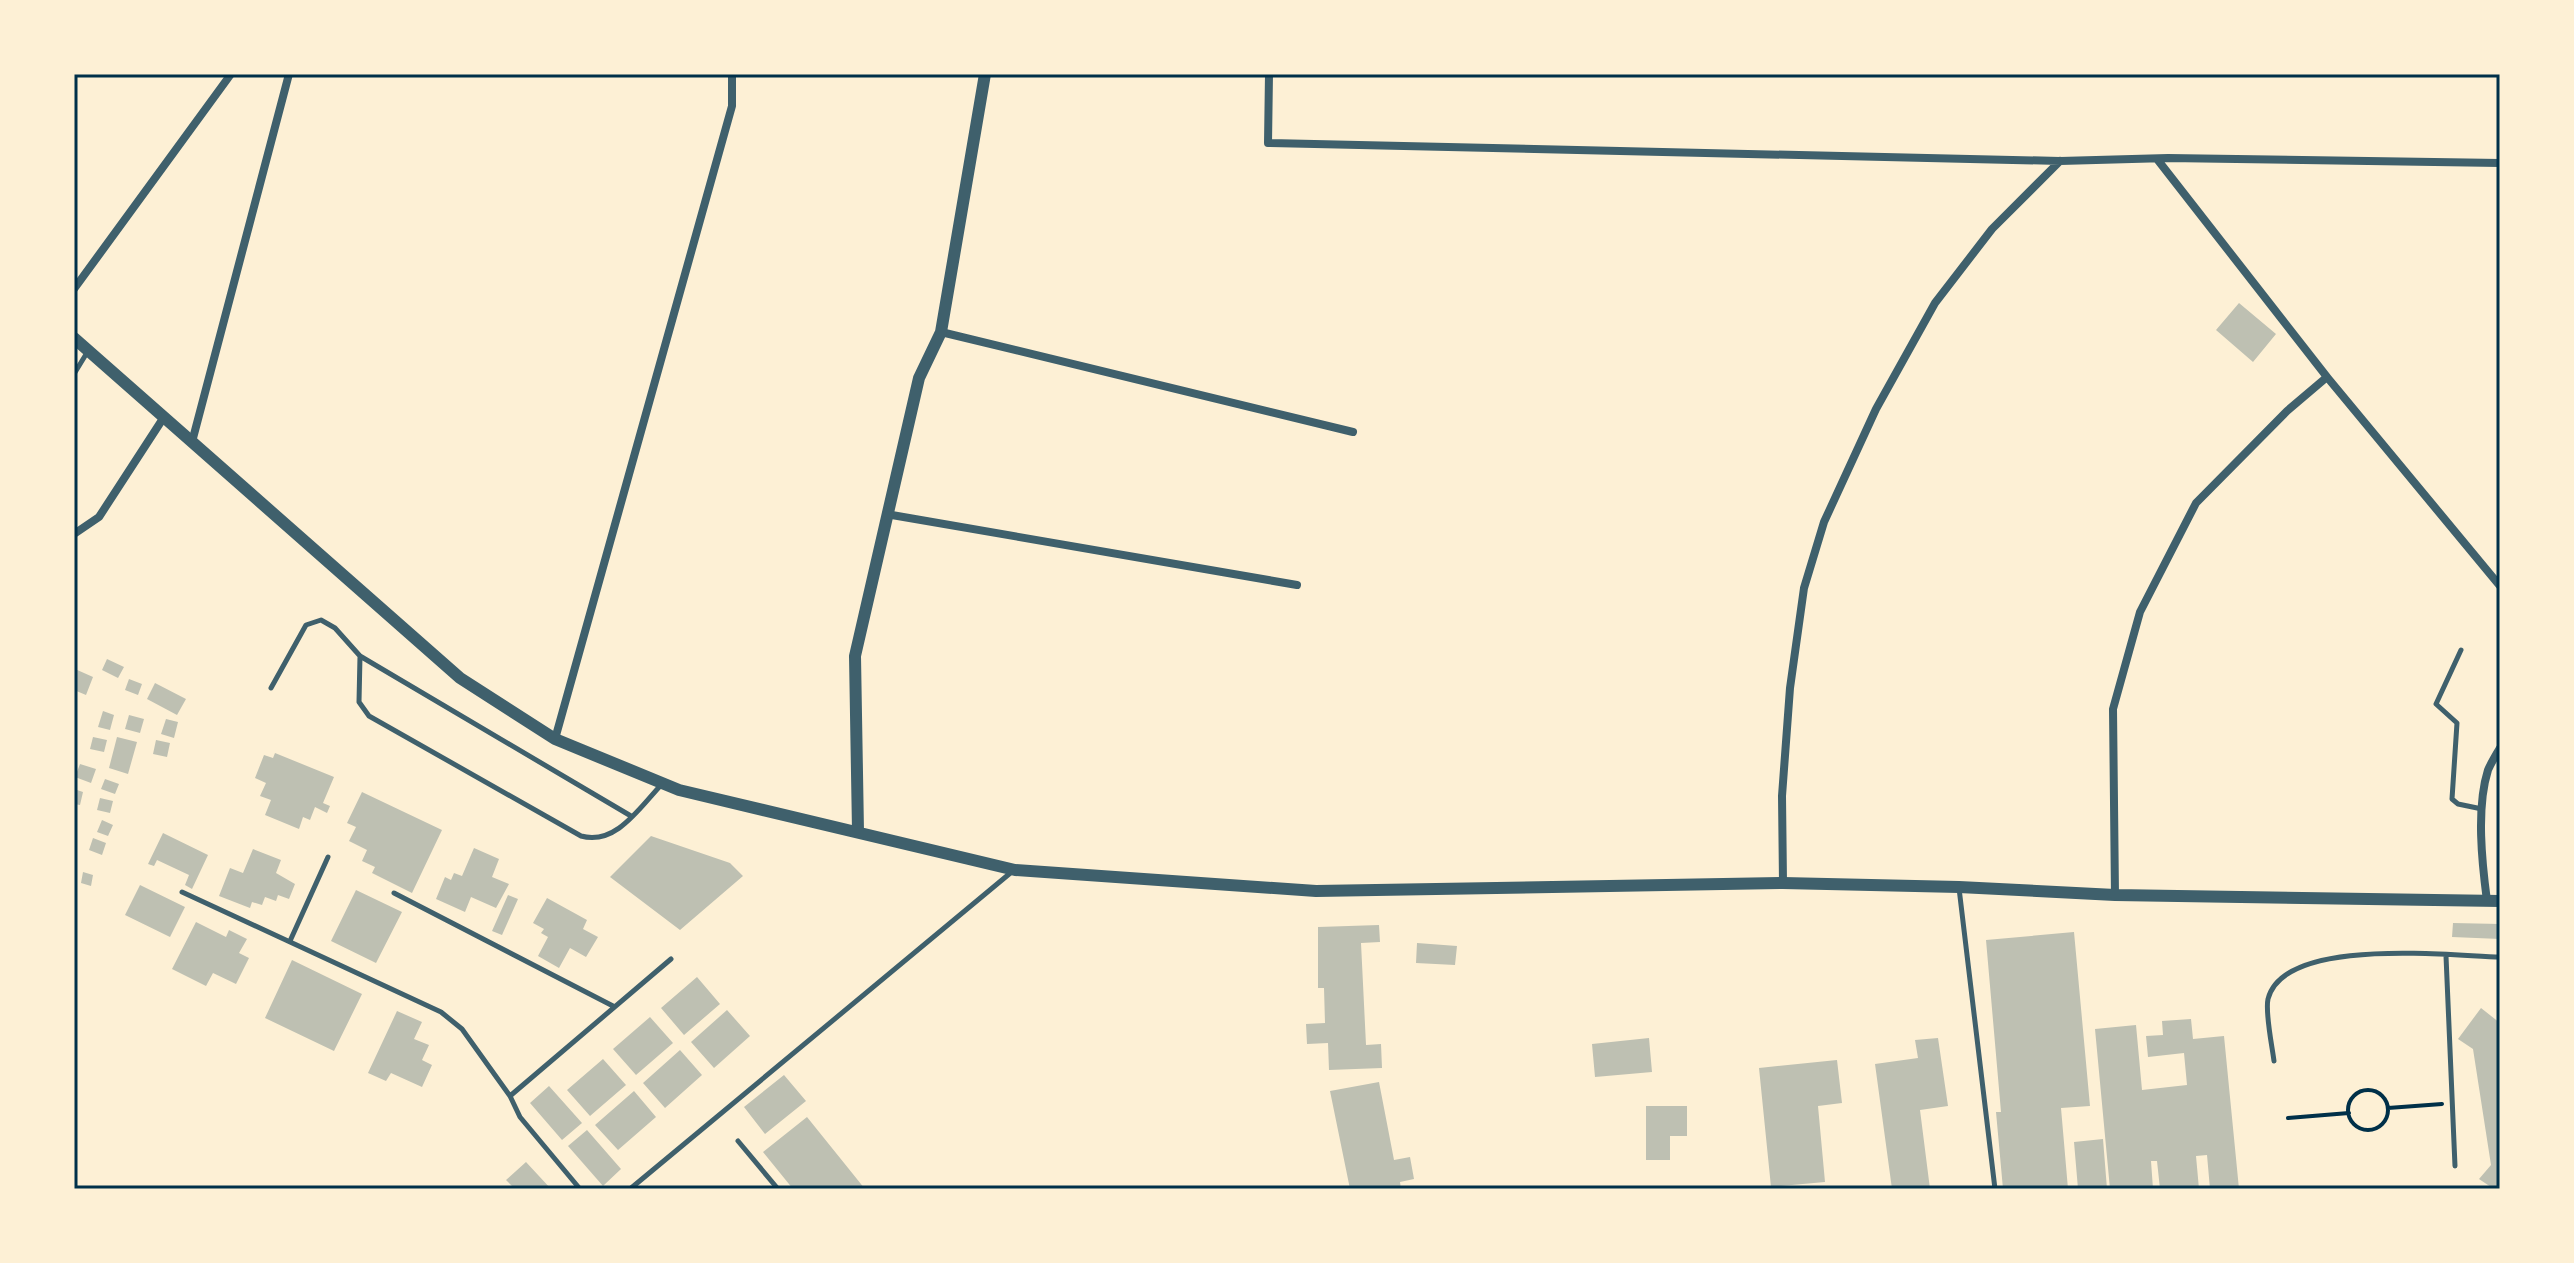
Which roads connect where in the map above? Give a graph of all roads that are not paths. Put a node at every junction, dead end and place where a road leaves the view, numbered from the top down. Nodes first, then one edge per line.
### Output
1 (231, 74) edge
2 (289, 74) edge
3 (732, 74) edge
4 (985, 74) edge
5 (1269, 74) edge
6 (2157, 159) junction
7 (2060, 161) junction
8 (2500, 163) edge
9 (74, 289) edge
10 (941, 332) junction
11 (74, 338) edge
12 (88, 350) junction
13 (74, 374) edge
14 (2327, 377) junction
15 (164, 417) junction
16 (1353, 432) dead end
17 (192, 442) junction
18 (886, 514) junction
19 (74, 534) edge
20 (1297, 585) dead end
21 (2500, 586) edge
22 (2461, 650) dead end
23 (360, 656) junction
24 (271, 688) dead end
25 (555, 739) junction
26 (2500, 748) edge
27 (662, 783) junction
28 (2483, 809) junction
29 (631, 816) junction
30 (858, 831) junction
31 (328, 857) dead end
32 (1015, 870) junction
33 (1783, 883) junction
34 (1959, 887) junction
35 (182, 892) dead end
36 (394, 893) dead end
37 (2115, 895) junction
38 (2494, 901) edge
39 (290, 941) junction
40 (2446, 956) junction
41 (2500, 957) edge
42 (671, 959) dead end
43 (613, 1006) junction
44 (2274, 1061) dead end
45 (510, 1096) junction
46 (738, 1141) dead end
47 (2455, 1166) dead end
48 (580, 1189) edge
49 (630, 1189) edge
50 (778, 1189) edge
51 (1995, 1189) edge

1 - 9 street
2 - 17 street
3 - 25 street
4 - 10 street
5 - 7 street
6 - 7 street
6 - 8 street
6 - 14 street
7 - 33 street
10 - 16 street
10 - 18 street
11 - 12 street
12 - 13 lane
12 - 15 street
14 - 21 street
14 - 37 street
15 - 17 street
15 - 19 street
17 - 25 street
18 - 20 street
18 - 30 street
22 - 28 lane
23 - 24 lane
23 - 29 lane
23 - 29 lane
25 - 27 street
26 - 28 street
27 - 29 lane
27 - 30 street
28 - 38 street
30 - 32 street
31 - 39 lane
32 - 33 street
32 - 49 lane
33 - 34 street
34 - 37 street
34 - 51 lane
35 - 39 lane
36 - 43 lane
37 - 38 street
39 - 45 lane
40 - 41 lane
40 - 44 lane
40 - 47 lane
42 - 43 lane
43 - 45 lane
45 - 48 lane
46 - 50 lane

